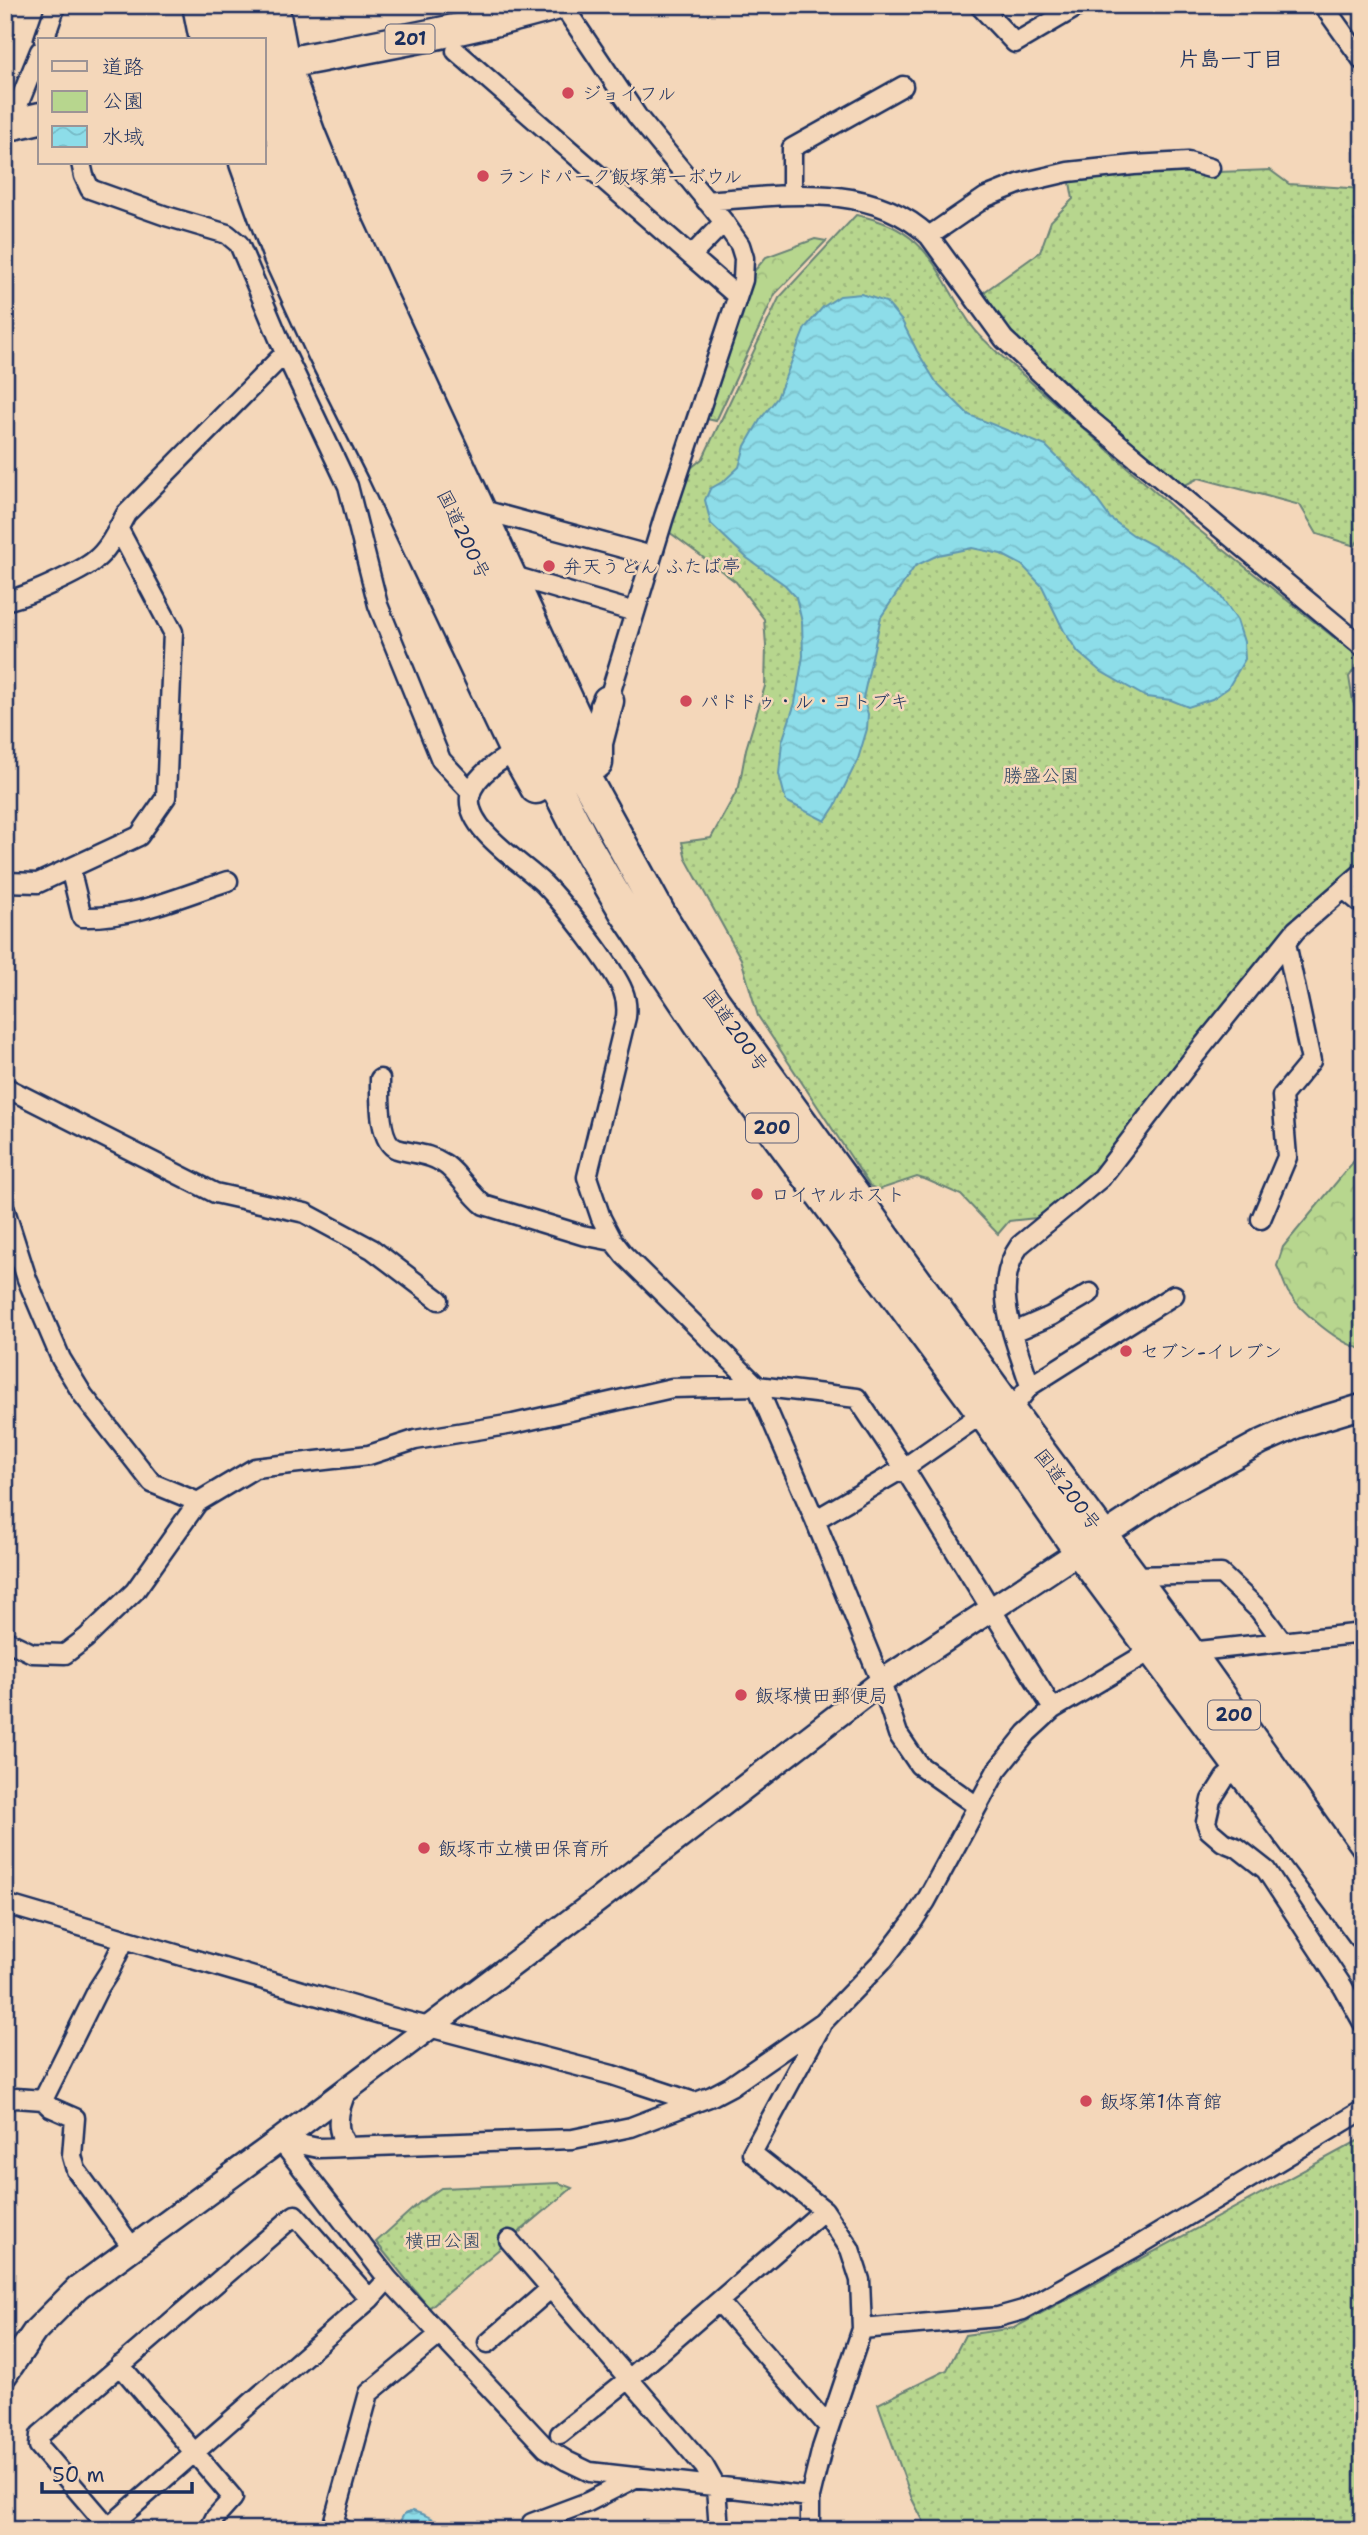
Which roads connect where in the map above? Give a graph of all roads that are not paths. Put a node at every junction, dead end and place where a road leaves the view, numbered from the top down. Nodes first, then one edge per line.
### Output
1 (56, 5) edge
2 (198, 5) edge
3 (221, 5) edge
4 (247, 5) edge
5 (273, 5) edge
6 (555, 5) edge
7 (566, 5) edge
8 (979, 5) edge
9 (1080, 5) edge
10 (1323, 5) edge
11 (522, 9) edge
12 (45, 38) edge
13 (205, 38) edge
14 (229, 38) edge
15 (255, 38) edge
16 (456, 51) dead end
17 (38, 56) edge
18 (1363, 61) edge
19 (271, 68) edge
20 (903, 86) dead end
21 (38, 118) edge
22 (8, 126) edge
23 (266, 162) edge
24 (81, 164) edge
25 (245, 164) edge
26 (1210, 168) dead end
27 (792, 195) junction
28 (706, 201) junction
29 (724, 222) junction
30 (929, 236) junction
31 (315, 244) junction
32 (691, 256) junction
33 (737, 296) junction
34 (285, 353) junction
35 (479, 509) junction
36 (118, 528) junction
37 (652, 556) junction
38 (510, 575) junction
39 (5, 600) edge
40 (635, 612) junction
41 (1363, 647) edge
42 (608, 701) junction
43 (546, 734) junction
44 (597, 769) junction
45 (471, 792) junction
46 (70, 868) junction
47 (1363, 872) edge
48 (228, 881) dead end
49 (5, 882) edge
50 (1344, 888) junction
51 (1363, 905) edge
52 (1286, 943) junction
53 (380, 1079) dead end
54 (755, 1080) junction
55 (5, 1087) edge
56 (5, 1210) edge
57 (1261, 1219) dead end
58 (613, 1241) junction
59 (1090, 1293) dead end
60 (1174, 1295) dead end
61 (439, 1300) dead end
62 (1014, 1332) junction
63 (757, 1386) junction
64 (1030, 1386) junction
65 (1363, 1406) edge
66 (996, 1412) junction
67 (904, 1468) junction
68 (198, 1502) junction
69 (815, 1520) junction
70 (1092, 1544) junction
71 (1133, 1576) junction
72 (992, 1608) junction
73 (1363, 1633) edge
74 (5, 1640) edge
75 (1282, 1641) junction
76 (1154, 1649) junction
77 (1189, 1651) junction
78 (881, 1682) junction
79 (1053, 1710) junction
80 (1249, 1759) junction
81 (977, 1806) junction
82 (1363, 1896) edge
83 (5, 1904) edge
84 (1363, 1933) edge
85 (125, 1939) junction
86 (823, 2022) junction
87 (1363, 2023) edge
88 (430, 2027) junction
89 (348, 2088) junction
90 (43, 2100) junction
91 (5, 2101) edge
92 (694, 2102) junction
93 (1363, 2110) edge
94 (280, 2140) junction
95 (349, 2147) junction
96 (824, 2210) junction
97 (509, 2240) dead end
98 (132, 2247) junction
99 (388, 2279) junction
100 (550, 2289) junction
101 (370, 2299) junction
102 (719, 2302) junction
103 (862, 2329) junction
104 (439, 2335) junction
105 (488, 2343) dead end
106 (120, 2365) junction
107 (7, 2369) edge
108 (629, 2379) junction
109 (828, 2426) junction
110 (560, 2434) dead end
111 (195, 2452) junction
112 (637, 2477) junction
113 (716, 2487) junction
114 (810, 2497) junction
115 (110, 2528) edge
116 (209, 2530) edge
117 (342, 2530) edge
118 (532, 2530) edge
119 (719, 2530) edge
120 (810, 2530) edge

1 - 12 street
2 - 13 highway
3 - 14 highway
4 - 15 highway
5 - 19 highway
6 - 11 highway, 201
7 - 28 street
8 - 9 street
10 - 18 street
11 - 19 highway, 201
16 - 32 street
17 - 22 street
19 - 31 highway, 国道200号 / 200
19 - 35 highway
20 - 27 street
21 - 22 highway
23 - 31 highway, 国道200号 / 200
24 - 34 street
25 - 43 highway
26 - 30 street
27 - 28 street
27 - 30 street
28 - 29 street
29 - 32 street
29 - 33 street
30 - 41 street
31 - 43 highway, 国道200号 / 200
32 - 33 street
33 - 37 street
34 - 36 street
34 - 45 street
35 - 37 street
35 - 38 highway
36 - 39 street
36 - 46 street
37 - 40 street
38 - 40 street
38 - 43 highway
40 - 42 street
42 - 43 street
42 - 44 highway
43 - 44 highway
43 - 45 street
43 - 54 highway, 国道200号 / 200
43 - 54 highway
44 - 54 highway
45 - 58 street
46 - 48 street
46 - 49 street
47 - 50 street
50 - 51 street
50 - 52 street
52 - 57 street
52 - 62 street
53 - 58 street
54 - 66 highway, 国道200号 / 200
55 - 61 street
56 - 68 street
58 - 63 street
59 - 62 street
60 - 64 street
62 - 64 street
63 - 67 street
63 - 68 street
63 - 69 street
64 - 66 street
65 - 70 street
66 - 67 street
66 - 70 highway, 国道200号 / 200
67 - 69 street
67 - 72 street
68 - 74 street
69 - 78 street
70 - 71 highway, 国道200号 / 200
70 - 72 street
70 - 76 highway, 国道200号 / 200
71 - 75 street
71 - 77 highway, 国道200号 / 200
72 - 78 street
72 - 79 street
73 - 75 street
75 - 77 street
76 - 79 street
76 - 80 highway, 国道200号 / 200
77 - 80 highway, 国道200号 / 200
78 - 81 street
78 - 88 street
79 - 81 street
80 - 82 highway, 国道200号 / 200
80 - 84 highway, 国道200号 / 200
80 - 87 street
81 - 86 street
83 - 85 street
85 - 88 street
85 - 90 street
86 - 92 street
86 - 96 street
88 - 89 street
88 - 92 street
89 - 94 street
89 - 95 street
90 - 91 street
90 - 98 street
92 - 95 street
93 - 103 street
94 - 95 street
94 - 98 street
94 - 99 street
96 - 102 street
96 - 103 street
97 - 100 street
98 - 107 street
99 - 101 street
99 - 104 street
100 - 105 street
100 - 108 street
101 - 106 street
101 - 111 street
102 - 108 street
102 - 109 street
103 - 109 street
104 - 112 street
104 - 117 street
106 - 111 street
106 - 115 street
108 - 110 street
108 - 113 street
109 - 114 street
111 - 115 street
111 - 116 street
112 - 113 street
112 - 118 street
113 - 114 street
113 - 119 street
114 - 120 street

